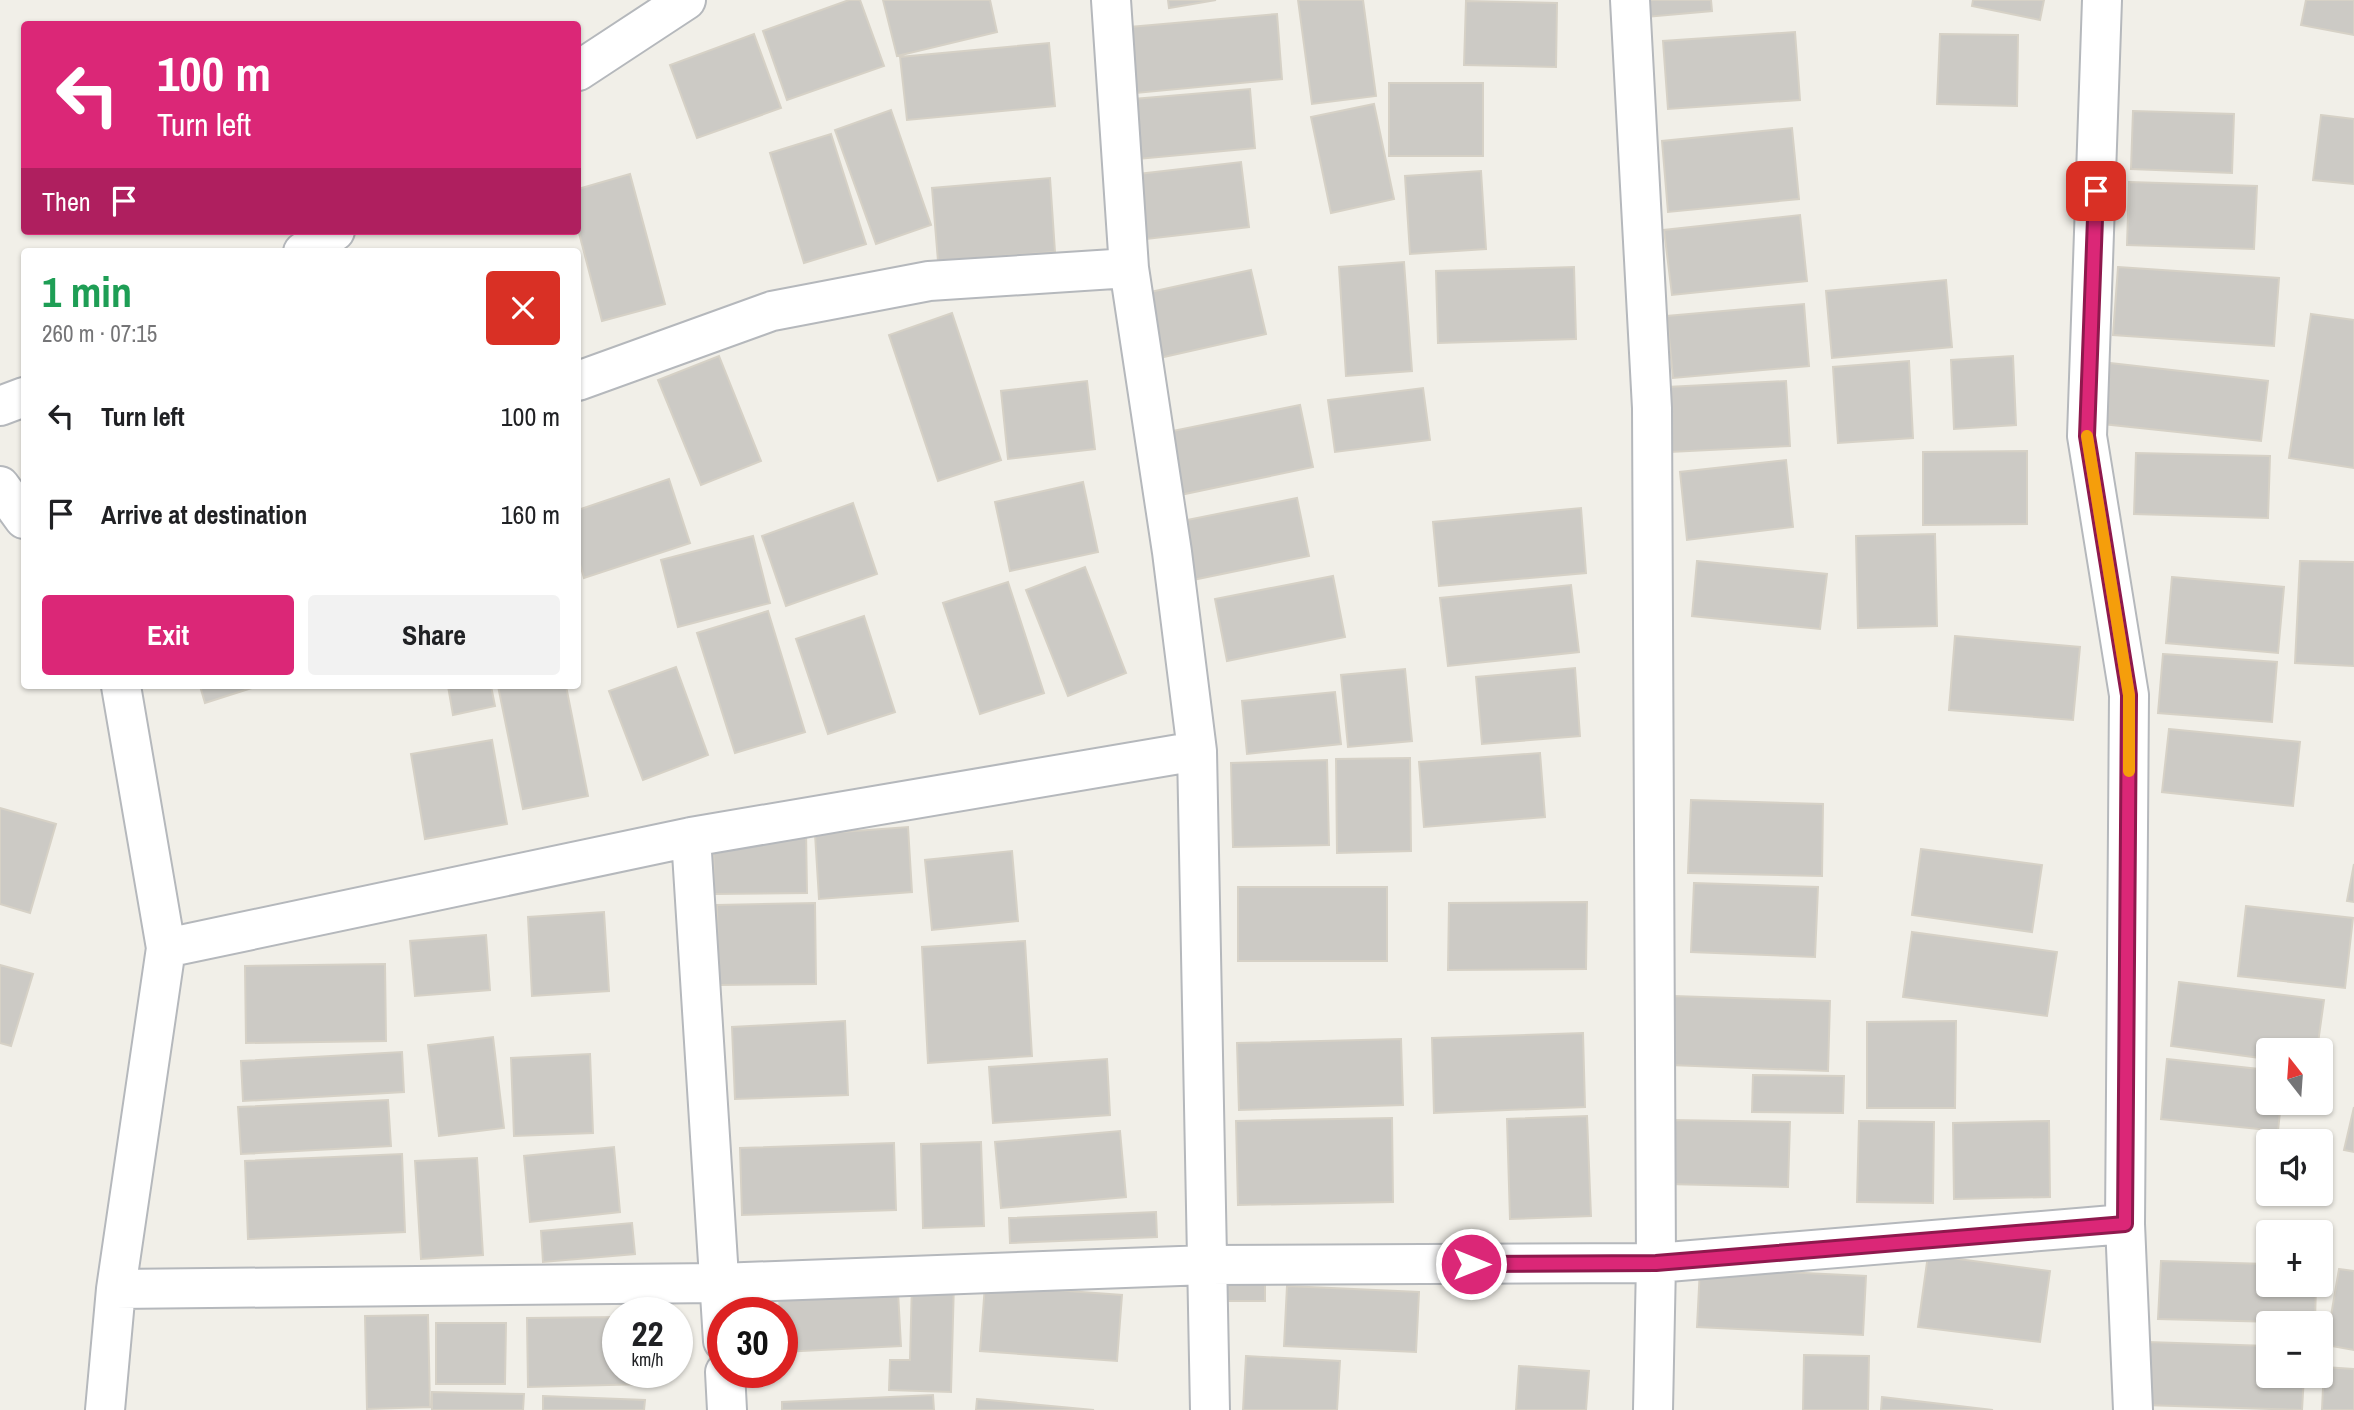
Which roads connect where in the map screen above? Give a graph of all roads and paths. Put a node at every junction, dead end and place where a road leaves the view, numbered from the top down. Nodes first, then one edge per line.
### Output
1 (686, 0) edge
2 (1111, 0) edge
3 (1630, 0) edge
4 (2102, 0) edge
5 (581, 69) edge
6 (329, 235) edge
7 (309, 248) edge
8 (1129, 268) junction
9 (581, 380) edge
10 (21, 398) edge
11 (0, 406) edge
12 (0, 486) edge
13 (21, 515) edge
14 (122, 689) edge
15 (1197, 751) junction
16 (691, 837) junction
17 (166, 948) junction
18 (2125, 1224) junction
19 (1656, 1263) junction
20 (1207, 1265) junction
21 (719, 1283) junction
22 (117, 1289) junction
23 (720, 1297) edge
24 (726, 1388) edge
25 (105, 1410) edge
26 (727, 1410) edge
27 (1210, 1410) edge
28 (1653, 1410) edge
29 (2133, 1410) edge

1 - 5 street
2 - 8 street
3 - 19 street
4 - 18 street
6 - 7 street
8 - 9 street
8 - 15 street
10 - 11 street
12 - 13 street
14 - 17 street
15 - 16 street
15 - 20 street
16 - 17 street
16 - 21 street
17 - 22 street
18 - 19 street
18 - 29 street
19 - 20 street
19 - 28 street
20 - 21 street
20 - 27 street
21 - 22 street
21 - 23 street
22 - 25 street
24 - 26 street

